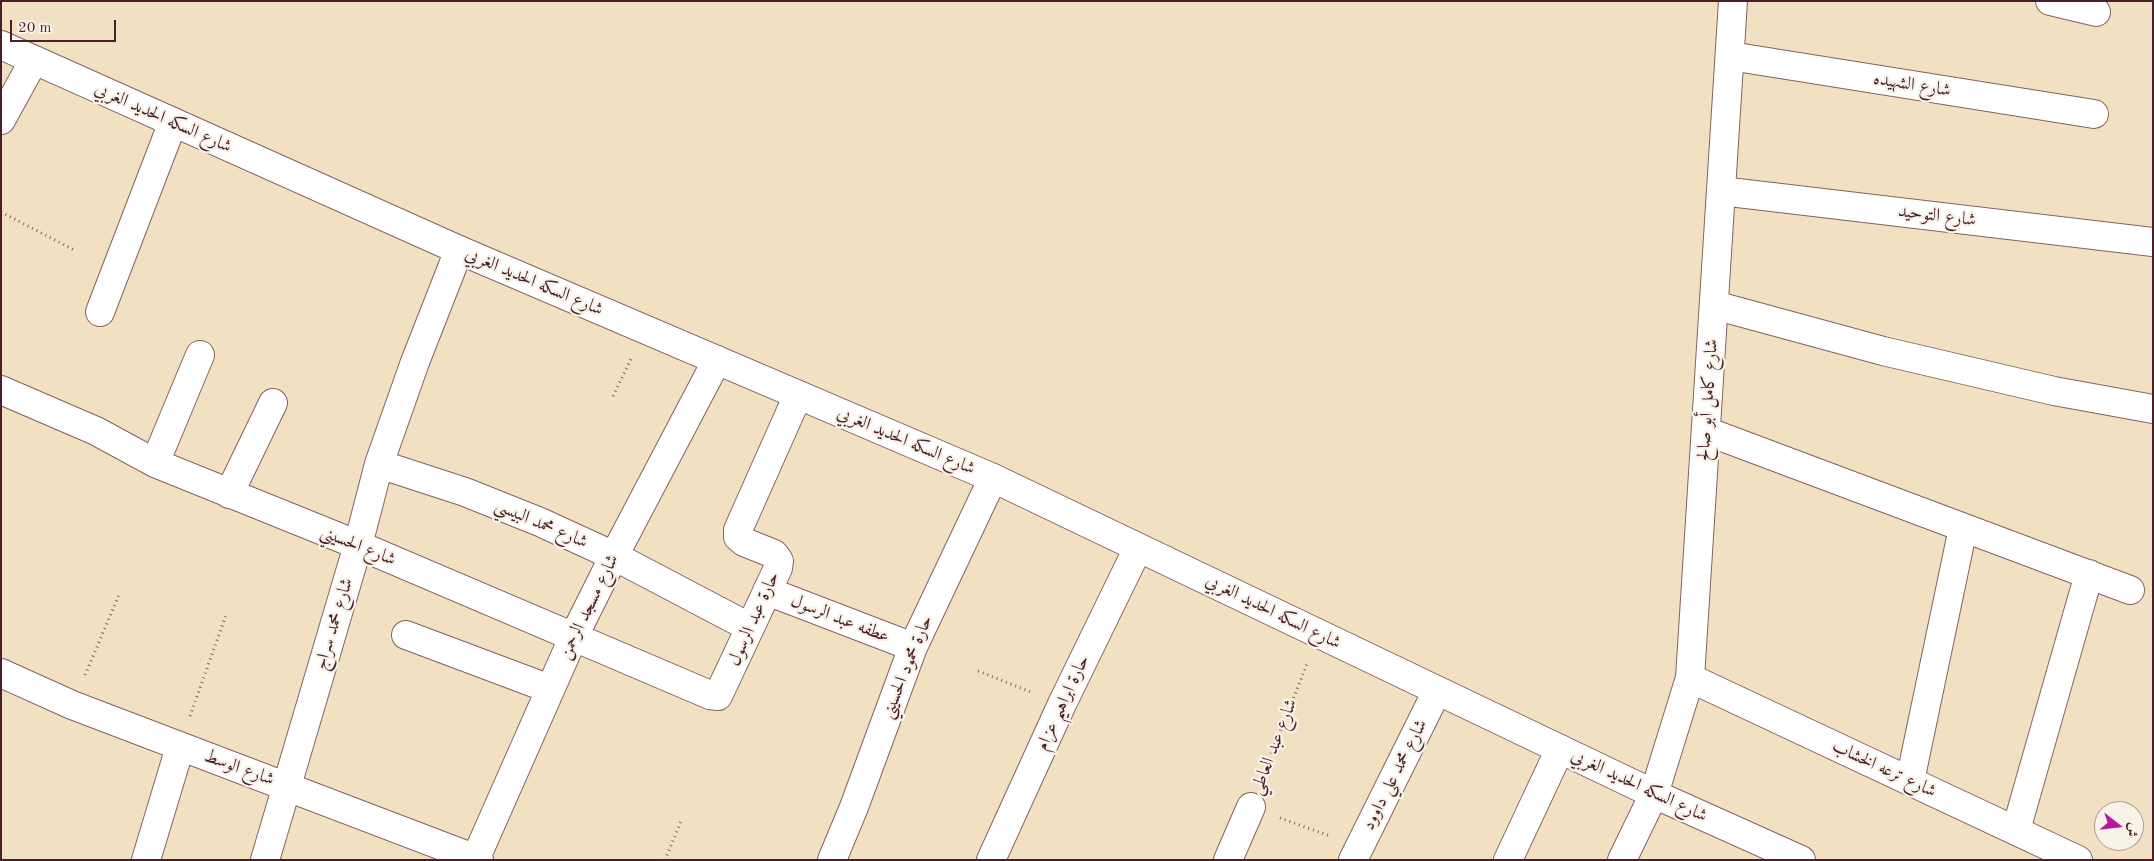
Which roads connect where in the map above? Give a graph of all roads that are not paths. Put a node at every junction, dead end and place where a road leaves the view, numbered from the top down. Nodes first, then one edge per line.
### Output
1 (1733, 1) edge
2 (2050, 1) edge
3 (2096, 12) dead end
4 (1, 45) edge
5 (1730, 56) junction
6 (34, 60) junction
7 (2094, 114) dead end
8 (1, 120) edge
9 (173, 122) junction
10 (1721, 191) junction
11 (2153, 242) edge
12 (459, 250) junction
13 (1714, 305) junction
14 (100, 312) dead end
15 (200, 355) dead end
16 (717, 360) junction
17 (1, 390) edge
18 (798, 395) junction
19 (273, 403) dead end
20 (2153, 409) edge
21 (1706, 431) junction
22 (155, 463) junction
23 (379, 464) junction
24 (993, 478) junction
25 (229, 494) junction
26 (1963, 528) junction
27 (358, 545) junction
28 (1138, 548) junction
29 (614, 556) junction
30 (2089, 574) junction
31 (2130, 590) dead end
32 (767, 591) junction
33 (749, 627) junction
34 (406, 635) dead end
35 (573, 638) junction
36 (912, 647) junction
37 (1, 673) edge
38 (1690, 678) junction
39 (550, 689) junction
40 (1437, 691) junction
41 (718, 696) joint
42 (180, 747) junction
43 (1560, 750) junction
44 (1910, 781) junction
45 (286, 785) junction
46 (1654, 794) junction
47 (1251, 807) road end
48 (2016, 830) junction
49 (1356, 853) edge
50 (1772, 854) edge
51 (476, 859) edge
52 (146, 860) edge
53 (265, 860) edge
54 (832, 860) edge
55 (991, 860) edge
56 (1228, 860) edge
57 (1508, 860) edge
58 (1622, 860) edge
59 (1800, 860) edge
60 (2078, 860) edge

1 - 5 street, شارع كامل أبو صالح
2 - 3 street
4 - 6 street, شارع السكه الحديد الغربي
5 - 7 street, شارع الشهيده
5 - 10 street, شارع كامل أبو صالح
6 - 8 street
6 - 9 street, شارع السكه الحديد الغربي
9 - 12 street, شارع السكه الحديد الغربي
9 - 14 street
10 - 11 street, شارع التوحيد
10 - 13 street, شارع كامل أبو صالح
12 - 16 street, شارع السكه الحديد الغربي
12 - 23 street, شارع محمد سراج
13 - 20 street
13 - 21 street, شارع كامل أبو صالح
15 - 22 street
16 - 18 street, شارع السكه الحديد الغربي
16 - 29 street, شارع مسجد الرحمن
17 - 22 street, شارع الحسيني
18 - 24 street, شارع السكه الحديد الغربي
18 - 32 street, حارة عبد الرسول
19 - 25 street
21 - 26 street
21 - 38 street, شارع كامل أبو صالح
22 - 25 street, شارع الحسيني
23 - 27 street, شارع محمد سراج
23 - 29 street, شارع محمد البيسي
24 - 28 street, شارع السكه الحديد الغربي
24 - 36 street, حارة محمود الحسيني
25 - 27 street, شارع الحسيني
26 - 30 street
26 - 44 street
27 - 35 street, شارع الحسيني
27 - 45 street, شارع محمد سراج
28 - 40 street, شارع السكه الحديد الغربي
28 - 55 street, حارة ابراهيم عزام
29 - 33 street, شارع محمد البيسي
29 - 35 street, شارع مسجد الرحمن
30 - 31 street
30 - 48 street
32 - 33 street, حارة عبد الرسول
32 - 36 street, عطفه عبد الرسول
33 - 41 street, حارة عبد الرسول
34 - 39 street
35 - 39 street, شارع مسجد الرحمن
35 - 41 street, شارع الحسيني
36 - 54 street, حارة محمود الحسيني
37 - 42 street, شارع الوسط
38 - 44 street, شارع ترعه الخشاب
38 - 46 street, شارع كامل أبو صالح
39 - 51 street, شارع مسجد الرحمن
40 - 43 street, شارع السكه الحديد الغربي
40 - 49 street, شارع محمد علي داوود
42 - 45 street, شارع الوسط
42 - 52 street
43 - 46 street, شارع السكه الحديد الغربي
43 - 57 street
44 - 48 street, شارع ترعه الخشاب
45 - 51 street, شارع الوسط
45 - 53 street, شارع محمد سراج
46 - 50 street, شارع السكه الحديد الغربي
46 - 58 street, شارع كامل أبو صالح
47 - 56 street, شارع عبد العاطي
48 - 60 street, شارع ترعه الخشاب
50 - 59 street, شارع السكه الحديد الغربي

